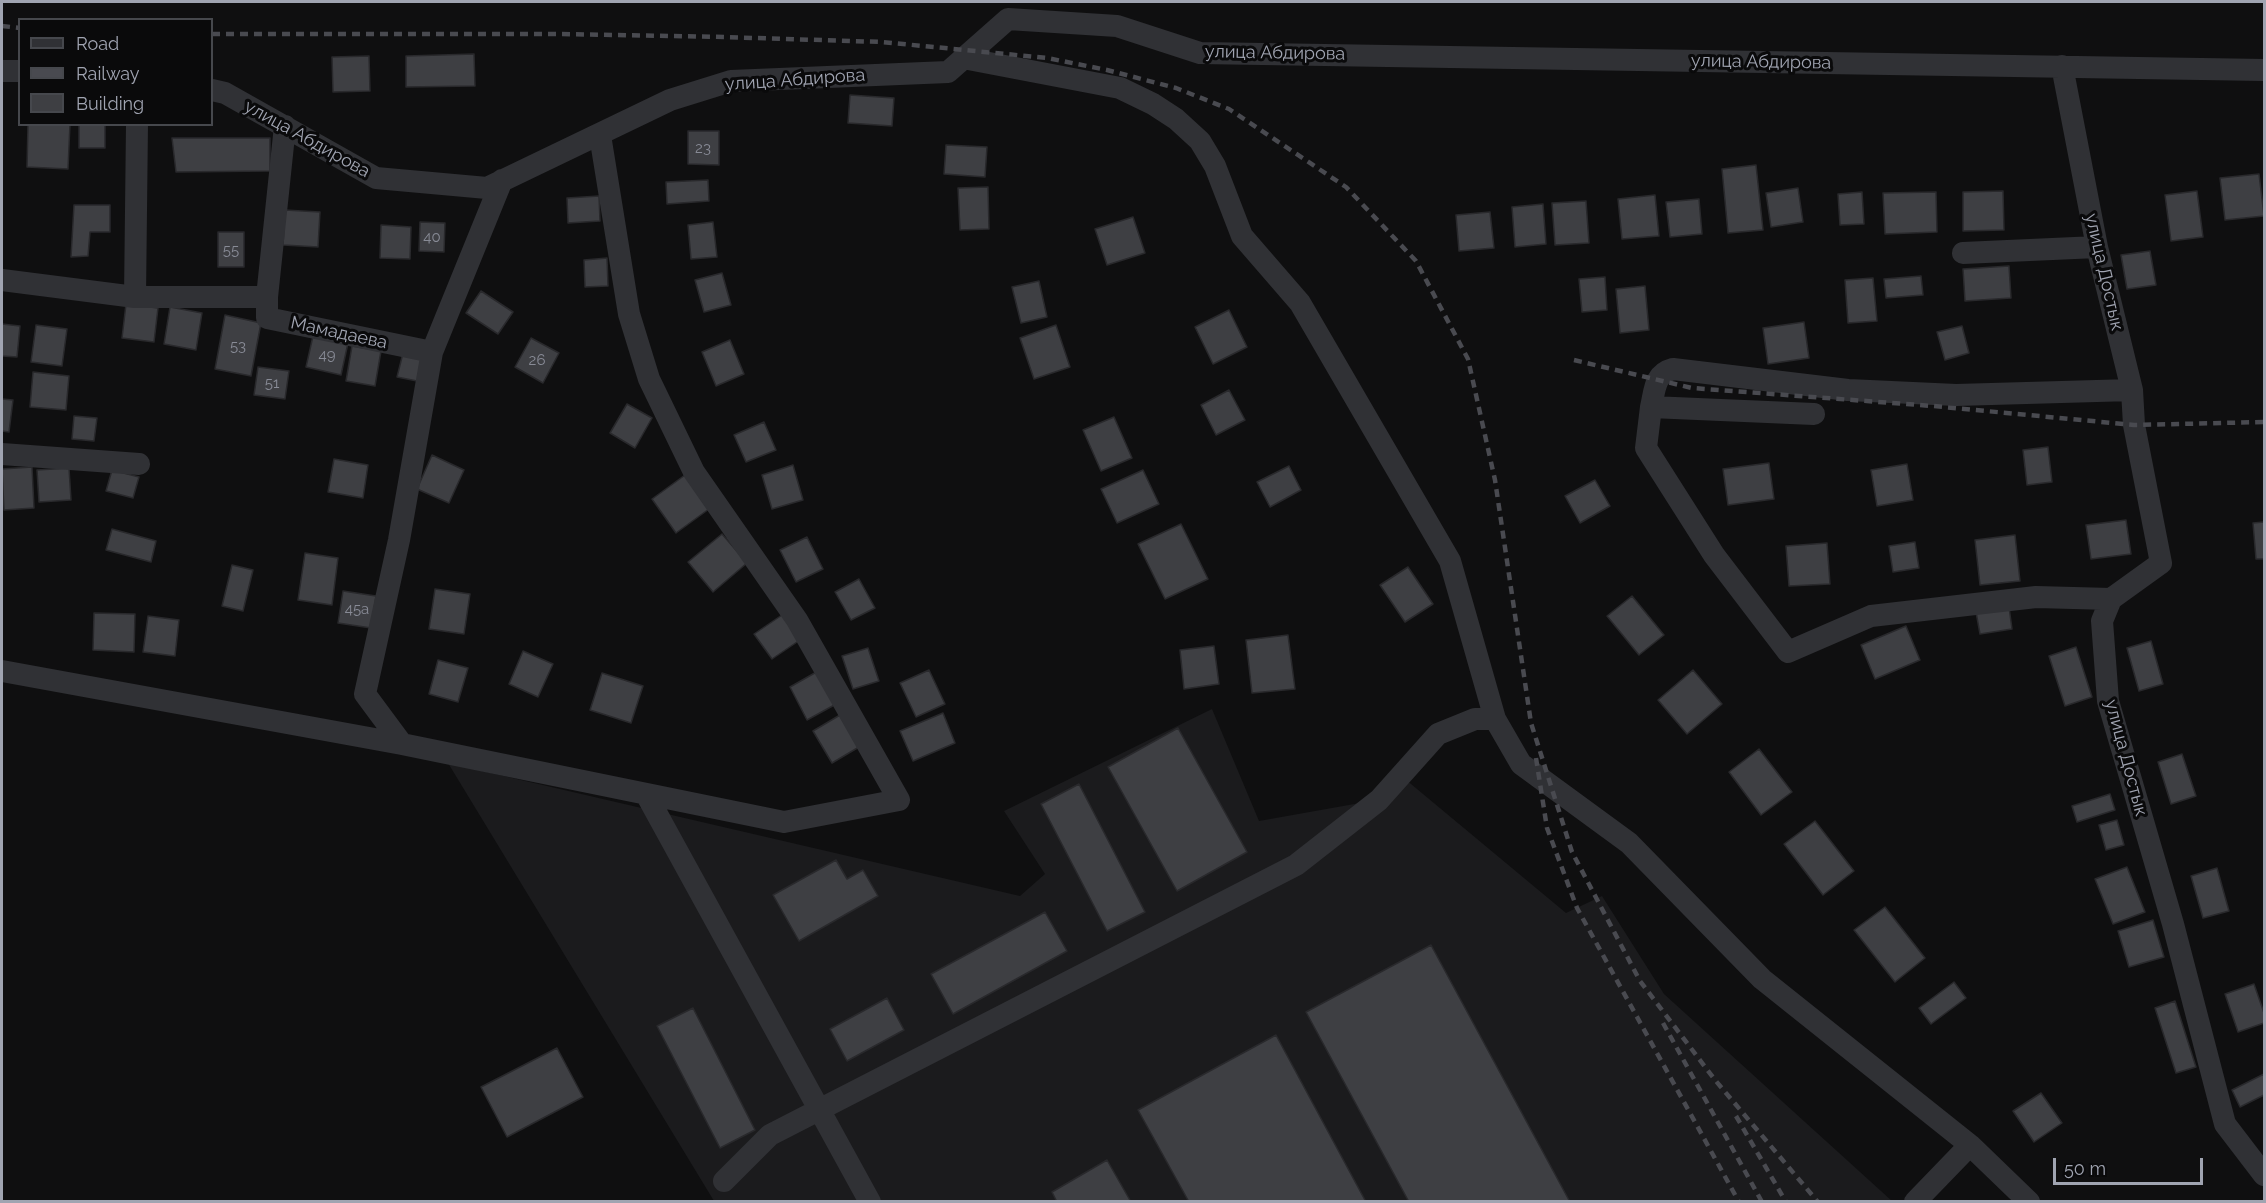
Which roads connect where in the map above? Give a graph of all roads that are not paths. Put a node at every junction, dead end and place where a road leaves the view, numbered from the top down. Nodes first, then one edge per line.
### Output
1 (963, 58) junction
2 (2062, 66) junction
3 (2265, 70) edge
4 (2, 71) edge
5 (18, 71) edge
6 (213, 90) edge
7 (137, 126) edge
8 (285, 126) junction
9 (600, 135) junction
10 (502, 180) junction
11 (2097, 247) junction
12 (1963, 253) dead end
13 (2, 280) edge
14 (135, 297) junction
15 (267, 297) junction
16 (432, 352) junction
17 (2132, 390) junction
18 (1651, 407) junction
19 (1814, 414) dead end
20 (2, 453) edge
21 (139, 464) dead end
22 (2110, 599) junction
23 (2, 671) edge
24 (1495, 718) junction
25 (402, 744) junction
26 (646, 794) junction
27 (820, 1110) junction
28 (1970, 1145) junction
29 (2265, 1175) edge
30 (724, 1181) dead end
31 (870, 1202) edge
32 (1915, 1202) edge
33 (2029, 1202) edge

1 - 2 street, улица Абдирова
1 - 9 street, улица Абдирова
1 - 24 street
2 - 3 street, улица Абдирова
2 - 11 street, улица Достык
4 - 5 street
6 - 8 street, улица Абдирова
7 - 14 street
8 - 10 street, улица Абдирова
8 - 15 street, Мамадаева
9 - 10 street, улица Абдирова
9 - 26 street
10 - 16 street
11 - 12 street
11 - 17 street, улица Достык
13 - 14 street
14 - 15 street
15 - 16 street, Мамадаева
16 - 25 street
17 - 18 street
17 - 22 street, улица Достык
18 - 19 street
18 - 22 street
20 - 21 street
22 - 29 street, улица Достык
23 - 25 street
24 - 27 street
24 - 28 street
25 - 26 street
26 - 27 street
27 - 30 street
27 - 31 street
28 - 32 street
28 - 33 street

